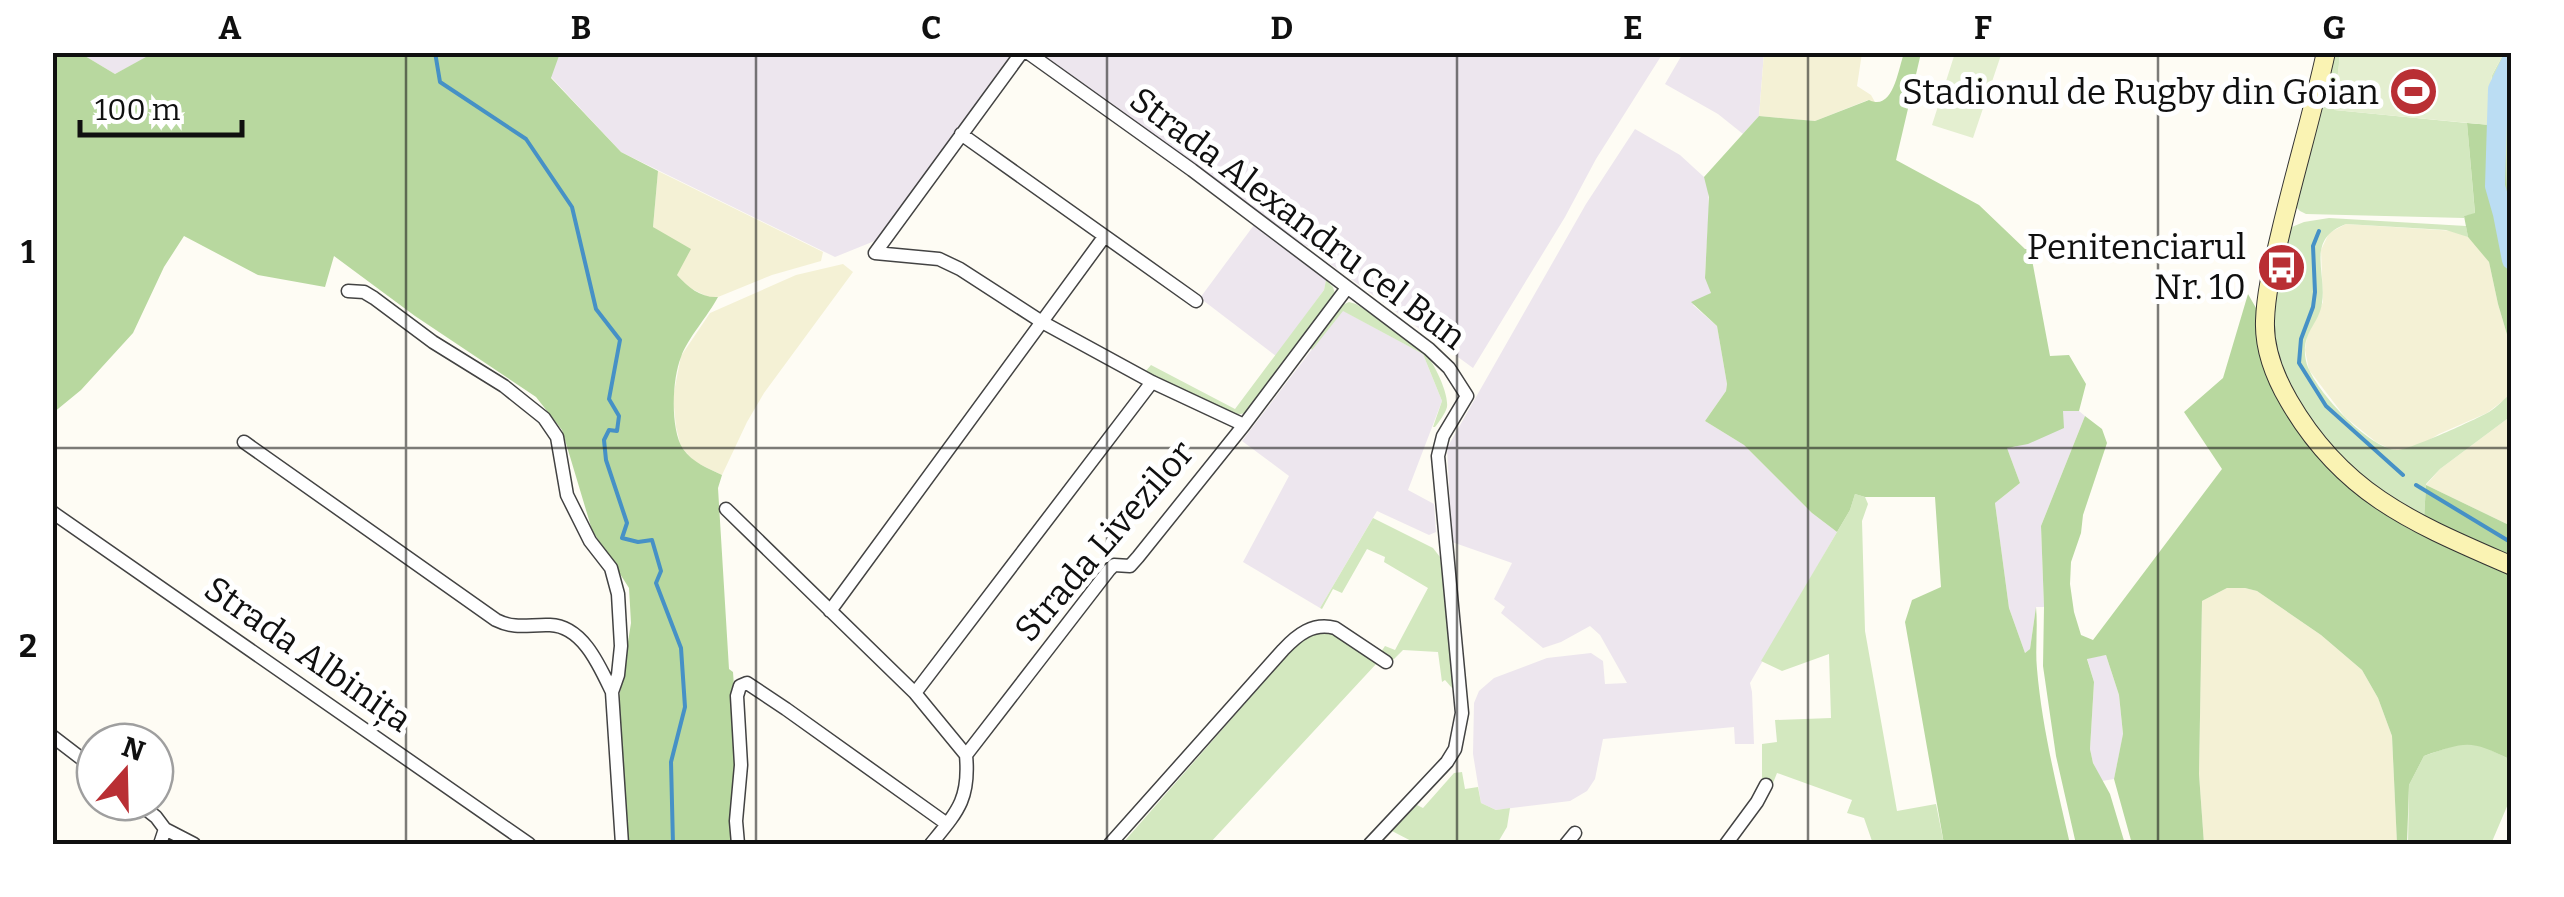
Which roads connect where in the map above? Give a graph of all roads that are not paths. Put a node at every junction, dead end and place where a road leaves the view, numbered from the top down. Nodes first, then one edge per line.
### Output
1 (1025, 52) edge
2 (2326, 52) edge
3 (960, 134) junction
4 (1104, 237) junction
5 (1347, 288) junction
6 (348, 291) dead end
7 (1196, 301) dead end
8 (1042, 322) junction
9 (1152, 382) junction
10 (1244, 425) junction
11 (244, 442) dead end
12 (726, 509) dead end
13 (52, 512) edge
14 (2512, 566) edge
15 (830, 611) junction
16 (1386, 662) dead end
17 (612, 692) junction
18 (914, 693) junction
19 (52, 736) edge
20 (75, 754) edge
21 (966, 754) junction
22 (1766, 785) dead end
23 (160, 822) edge
24 (947, 824) junction
25 (165, 829) junction
26 (160, 844) edge
27 (194, 844) edge
28 (529, 844) edge
29 (622, 844) edge
30 (738, 844) edge
31 (932, 844) edge
32 (1110, 844) edge
33 (1370, 844) edge
34 (1726, 844) edge

1 - 3 street
1 - 5 street, Strada Alexandru cel Bun
2 - 14 street
3 - 4 street
3 - 8 street
4 - 7 street
4 - 8 street
5 - 10 street, Strada Livezilor
5 - 33 street, Strada Alexandru cel Bun
6 - 17 street
8 - 9 street
8 - 15 street
9 - 10 street
9 - 18 street
10 - 21 street, Strada Livezilor
11 - 17 street
12 - 15 street
13 - 28 street, Strada Albinița
15 - 18 street
16 - 32 street
17 - 29 street
18 - 21 street
19 - 20 street
21 - 24 street
22 - 34 street
23 - 25 street
24 - 30 street
24 - 31 street
25 - 26 street
25 - 27 street

